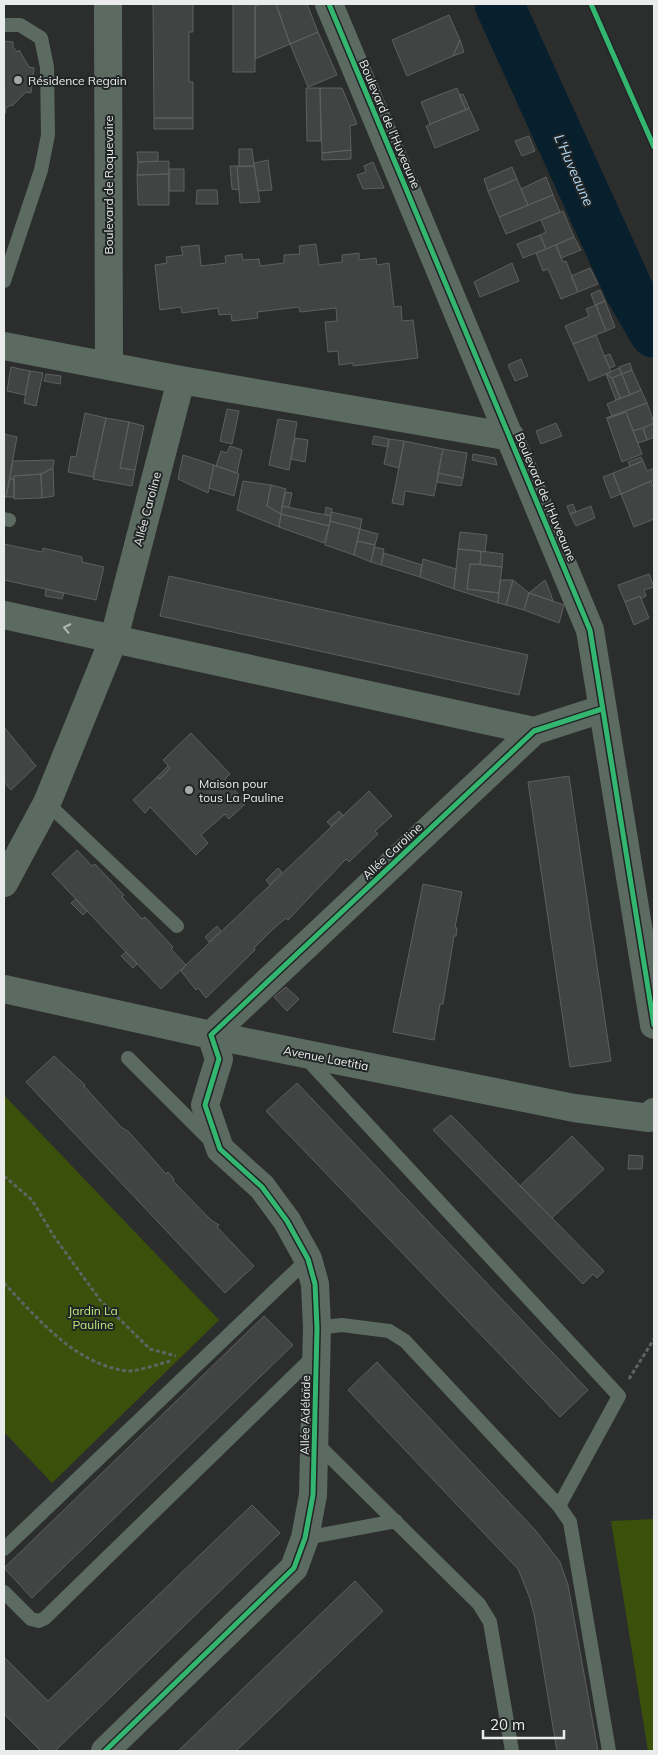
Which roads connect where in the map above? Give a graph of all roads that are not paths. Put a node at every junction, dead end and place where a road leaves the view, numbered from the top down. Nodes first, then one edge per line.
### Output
1 (108, 4) edge
2 (329, 4) edge
3 (4, 25) edge
4 (4, 281) edge
5 (4, 346) edge
6 (109, 366) junction
7 (181, 380) junction
8 (511, 437) junction
9 (4, 615) edge
10 (114, 638) junction
11 (602, 709) junction
12 (534, 731) junction
13 (47, 803) junction
14 (4, 883) edge
15 (177, 926) dead end
16 (4, 989) edge
17 (654, 1024) edge
18 (211, 1035) junction
19 (301, 1053) junction
20 (128, 1058) dead end
21 (652, 1115) edge
22 (220, 1149) junction
23 (308, 1259) junction
24 (317, 1341) junction
25 (315, 1442) junction
26 (559, 1506) junction
27 (396, 1521) junction
28 (305, 1538) junction
29 (4, 1549) edge
30 (4, 1592) edge
31 (104, 1751) edge
32 (512, 1751) edge
33 (608, 1751) edge

1 - 6 street, Boulevard de Roquevaire
2 - 8 street, Boulevard de l'Huveaune
3 - 4 lane
5 - 6 street
6 - 7 street
7 - 8 street
7 - 10 street, Allée Caroline
8 - 11 street, Boulevard de l'Huveaune
10 -> 9 street
10 - 12 street
10 - 13 street, Allée Caroline
11 - 12 street, Allée Caroline
11 - 17 street, Boulevard de l'Huveaune
12 - 18 street, Allée Caroline
13 - 14 street, Allée Caroline
13 - 15 lane
16 - 18 street, Avenue Laetitia
18 - 19 street, Avenue Laetitia
18 - 22 street, Allée Adélaïde
19 - 21 street, Avenue Laetitia
19 - 26 lane
20 - 22 lane
22 - 23 street, Allée Adélaïde
23 - 24 street, Allée Adélaïde
23 - 29 lane
24 - 25 street, Allée Adélaïde
24 - 26 lane
24 - 30 lane
25 - 27 lane
25 - 28 street, Allée Adélaïde
26 - 33 lane
27 - 28 lane
27 - 32 lane
28 - 31 street, Allée Adélaïde

